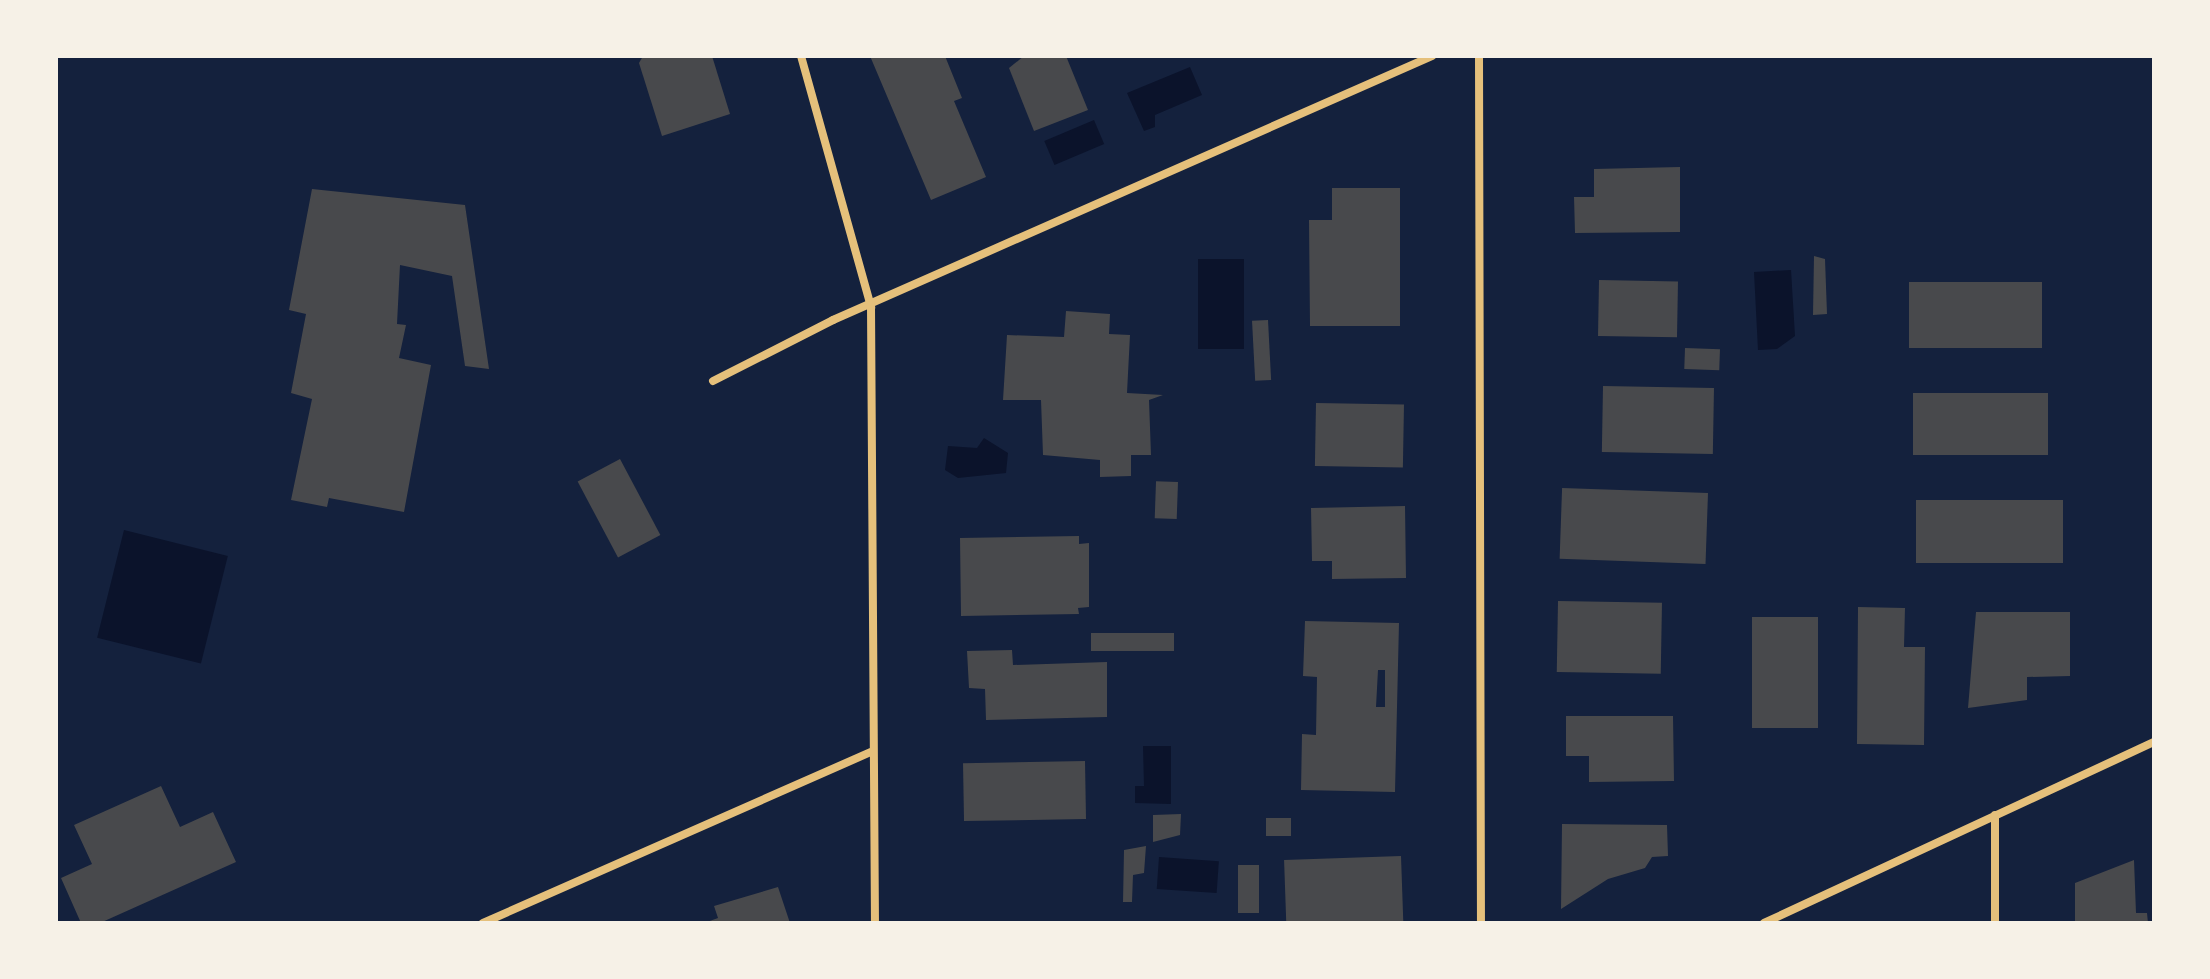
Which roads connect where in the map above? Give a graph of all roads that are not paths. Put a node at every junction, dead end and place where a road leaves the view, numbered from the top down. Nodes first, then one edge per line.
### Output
1 (801, 56) edge
2 (1432, 56) edge
3 (1479, 56) edge
4 (871, 307) junction
5 (713, 381) dead end
6 (2154, 742) edge
7 (871, 752) junction
8 (1995, 815) junction
9 (483, 923) edge
10 (875, 923) edge
11 (1481, 923) edge
12 (1764, 923) edge
13 (1995, 923) edge

1 - 4 street
2 - 4 street
3 - 11 street
4 - 5 street
4 - 7 street
6 - 8 street
7 - 9 street
7 - 10 street
8 - 12 street
8 - 13 street

